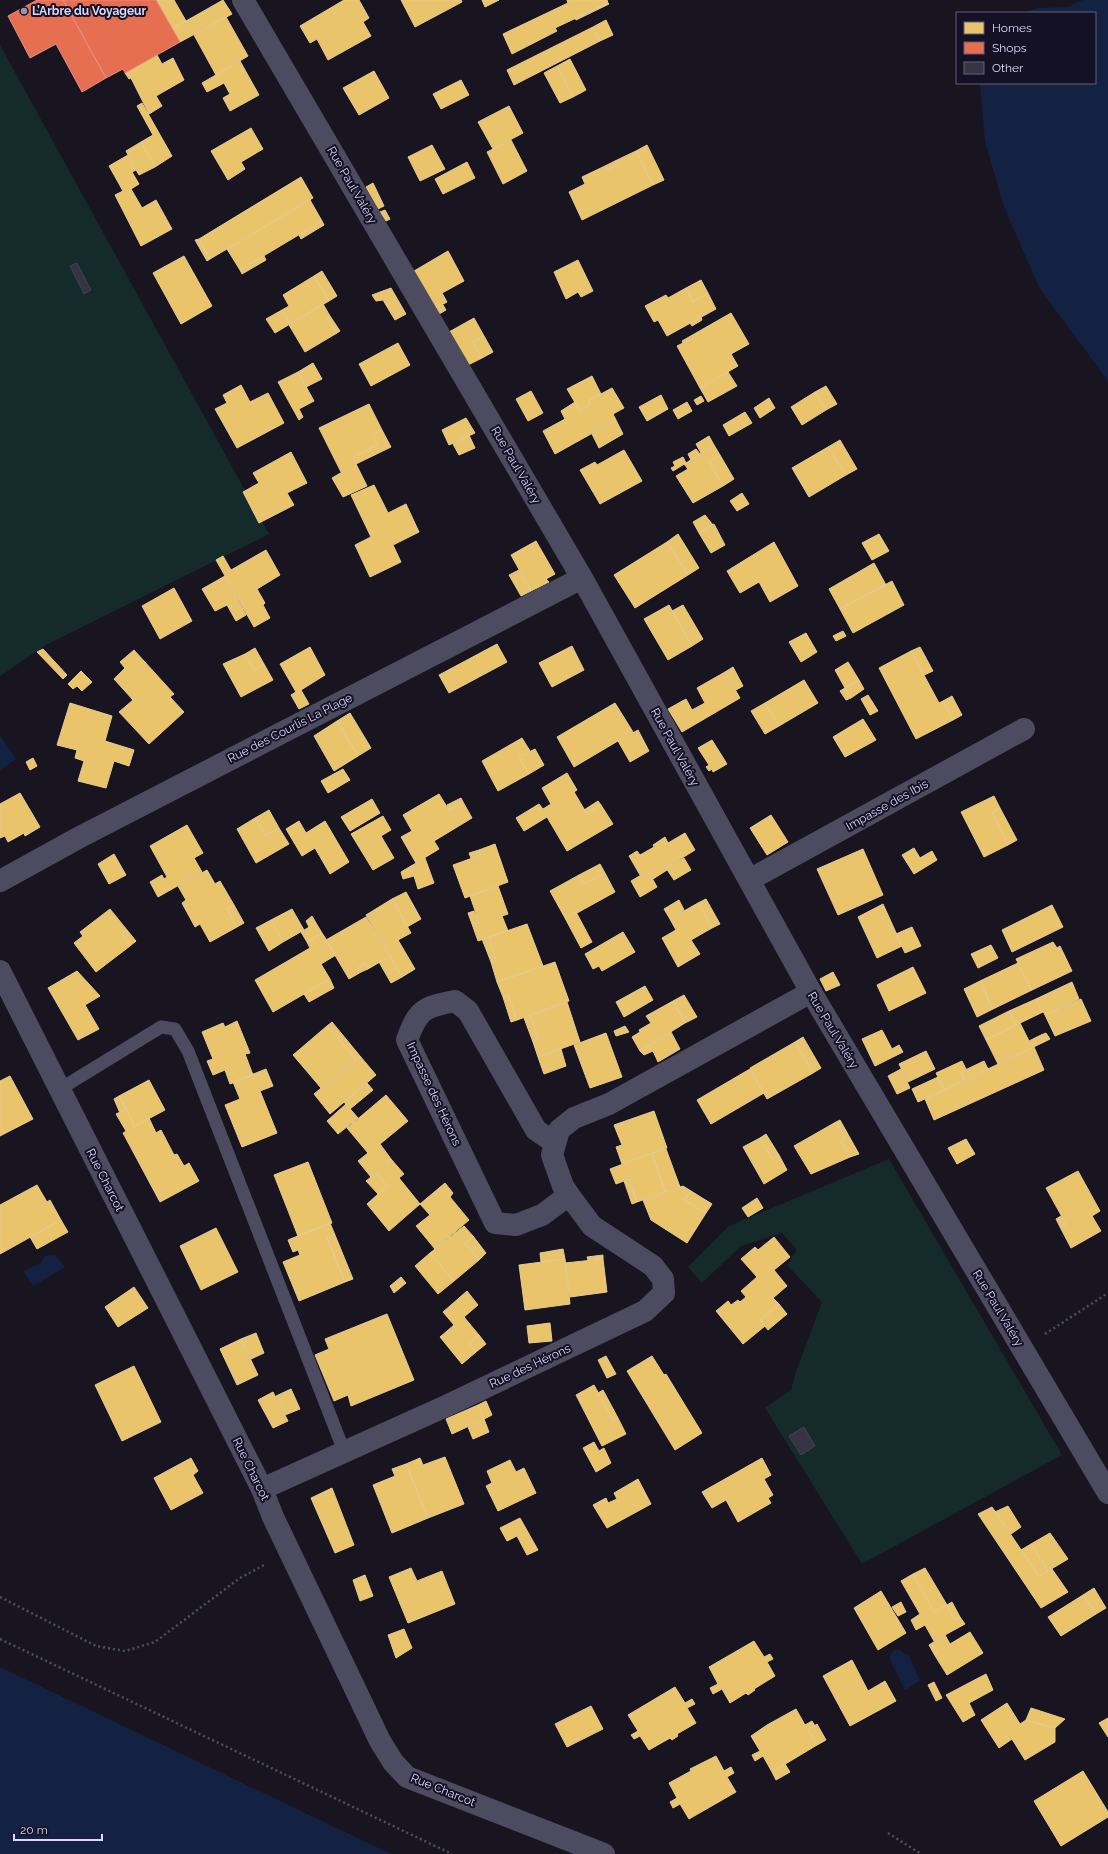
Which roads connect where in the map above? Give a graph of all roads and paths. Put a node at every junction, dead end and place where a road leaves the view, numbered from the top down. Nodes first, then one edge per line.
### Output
1 (243, 0) edge
2 (582, 578) junction
3 (1024, 729) dead end
4 (749, 880) junction
5 (0, 881) edge
6 (0, 971) edge
7 (811, 992) junction
8 (60, 1089) junction
9 (555, 1143) junction
10 (569, 1195) junction
11 (1108, 1293) edge
12 (1022, 1349) junction
13 (344, 1451) junction
14 (262, 1489) junction
15 (1108, 1493) edge
16 (289, 1551) junction
17 (0, 1597) edge
18 (0, 1639) edge
19 (888, 1832) dead end
20 (452, 1854) edge
21 (604, 1854) edge
22 (921, 1854) edge

1 - 2 street, Rue Paul Valéry
2 - 4 street, Rue Paul Valéry
2 - 5 street, Rue des Courlis La Plage
3 - 4 street, Impasse des Ibis
4 - 7 street, Rue Paul Valéry
6 - 8 street, Rue Charcot
7 - 9 street
7 - 12 street, Rue Paul Valéry
8 - 13 lane
8 - 14 street, Rue Charcot
9 - 10 street
9 - 10 street, Impasse des Hérons
10 - 13 street, Rue des Hérons
11 - 12 path
12 - 15 street, Rue Paul Valéry
13 - 14 street, Rue des Hérons
14 - 16 street, Rue Charcot
16 - 17 path
16 - 21 street, Rue Charcot
18 - 20 path
19 - 22 path

